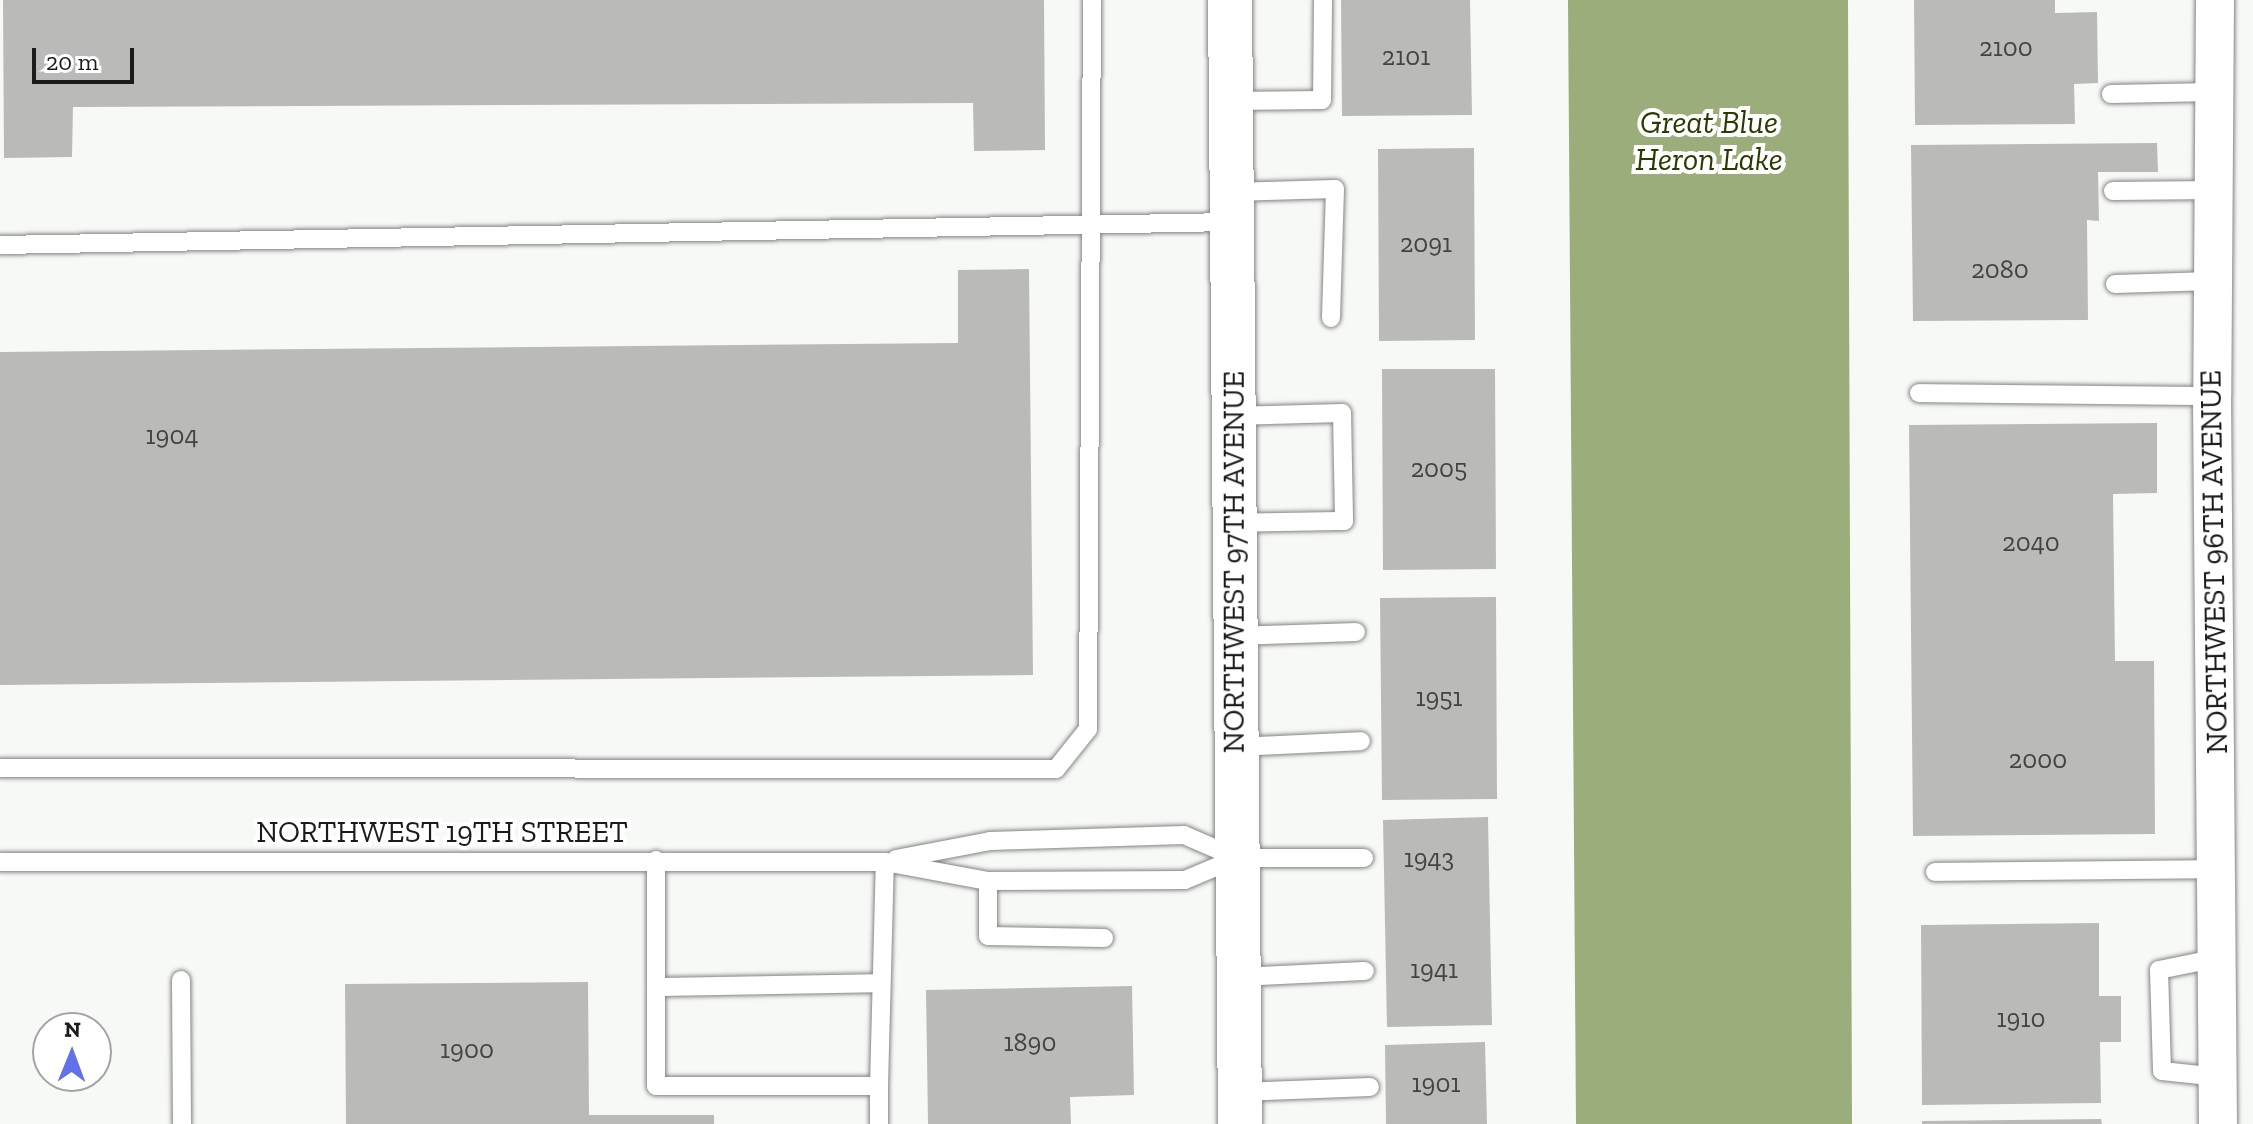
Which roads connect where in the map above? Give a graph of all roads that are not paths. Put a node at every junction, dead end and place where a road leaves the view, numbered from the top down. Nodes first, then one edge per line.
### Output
1 (1092, 0) edge
2 (1230, 0) edge
3 (1323, 0) edge
4 (2215, 0) edge
5 (2214, 92) junction
6 (2111, 94) dead end
7 (1231, 101) junction
8 (2214, 190) junction
9 (2113, 191) dead end
10 (1232, 207) junction
11 (1092, 224) junction
12 (0, 245) edge
13 (2212, 281) junction
14 (2115, 284) dead end
15 (1331, 318) dead end
16 (1919, 393) dead end
17 (2212, 396) junction
18 (1232, 416) junction
19 (1233, 523) junction
20 (1356, 632) dead end
21 (1234, 636) junction
22 (1361, 741) dead end
23 (1235, 747) junction
24 (0, 768) edge
25 (1237, 858) junction
26 (1364, 858) dead end
27 (656, 860) junction
28 (0, 862) edge
29 (885, 862) junction
30 (2218, 869) junction
31 (1935, 872) dead end
32 (988, 881) junction
33 (1104, 938) dead end
34 (2218, 958) junction
35 (1365, 971) dead end
36 (1238, 977) junction
37 (181, 980) dead end
38 (881, 983) junction
39 (656, 987) junction
40 (2218, 1077) junction
41 (879, 1086) junction
42 (1370, 1087) dead end
43 (1240, 1108) edge
44 (182, 1124) edge
45 (879, 1124) edge
46 (2218, 1124) edge

1 - 11 lane
2 - 7 street, NORTHWEST 97TH AVENUE
3 - 7 lane
4 - 5 street, NORTHWEST 96TH AVENUE
5 - 6 lane
5 - 8 street, NORTHWEST 96TH AVENUE
7 - 10 street, NORTHWEST 97TH AVENUE
8 - 9 lane
8 - 13 street, NORTHWEST 96TH AVENUE
10 - 11 lane
10 - 15 lane
10 - 18 street, NORTHWEST 97TH AVENUE
11 - 12 lane
11 - 24 lane
13 - 14 lane
13 - 17 street, NORTHWEST 96TH AVENUE
16 - 17 lane
17 - 30 street, NORTHWEST 96TH AVENUE
18 - 19 street, NORTHWEST 97TH AVENUE
18 - 19 lane
19 - 21 street, NORTHWEST 97TH AVENUE
20 - 21 lane
21 - 23 street, NORTHWEST 97TH AVENUE
22 - 23 lane
23 - 25 street, NORTHWEST 97TH AVENUE
25 - 26 lane
25 - 29 lane, NORTHWEST 19TH STREET
25 - 32 lane, NORTHWEST 19TH STREET
25 - 36 street, NORTHWEST 97TH AVENUE
27 - 28 lane, NORTHWEST 19TH STREET
27 - 29 lane, NORTHWEST 19TH STREET
27 - 39 lane
29 - 32 lane, NORTHWEST 19TH STREET
29 - 38 lane
30 - 31 lane
30 - 34 street, NORTHWEST 96TH AVENUE
32 - 33 lane
34 - 40 street, NORTHWEST 96TH AVENUE
34 - 40 lane
35 - 36 lane
36 - 43 street, NORTHWEST 97TH AVENUE
37 - 44 lane
38 - 39 lane
38 - 41 lane
39 - 41 lane
40 - 46 street, NORTHWEST 96TH AVENUE
41 - 45 lane
42 - 43 lane

